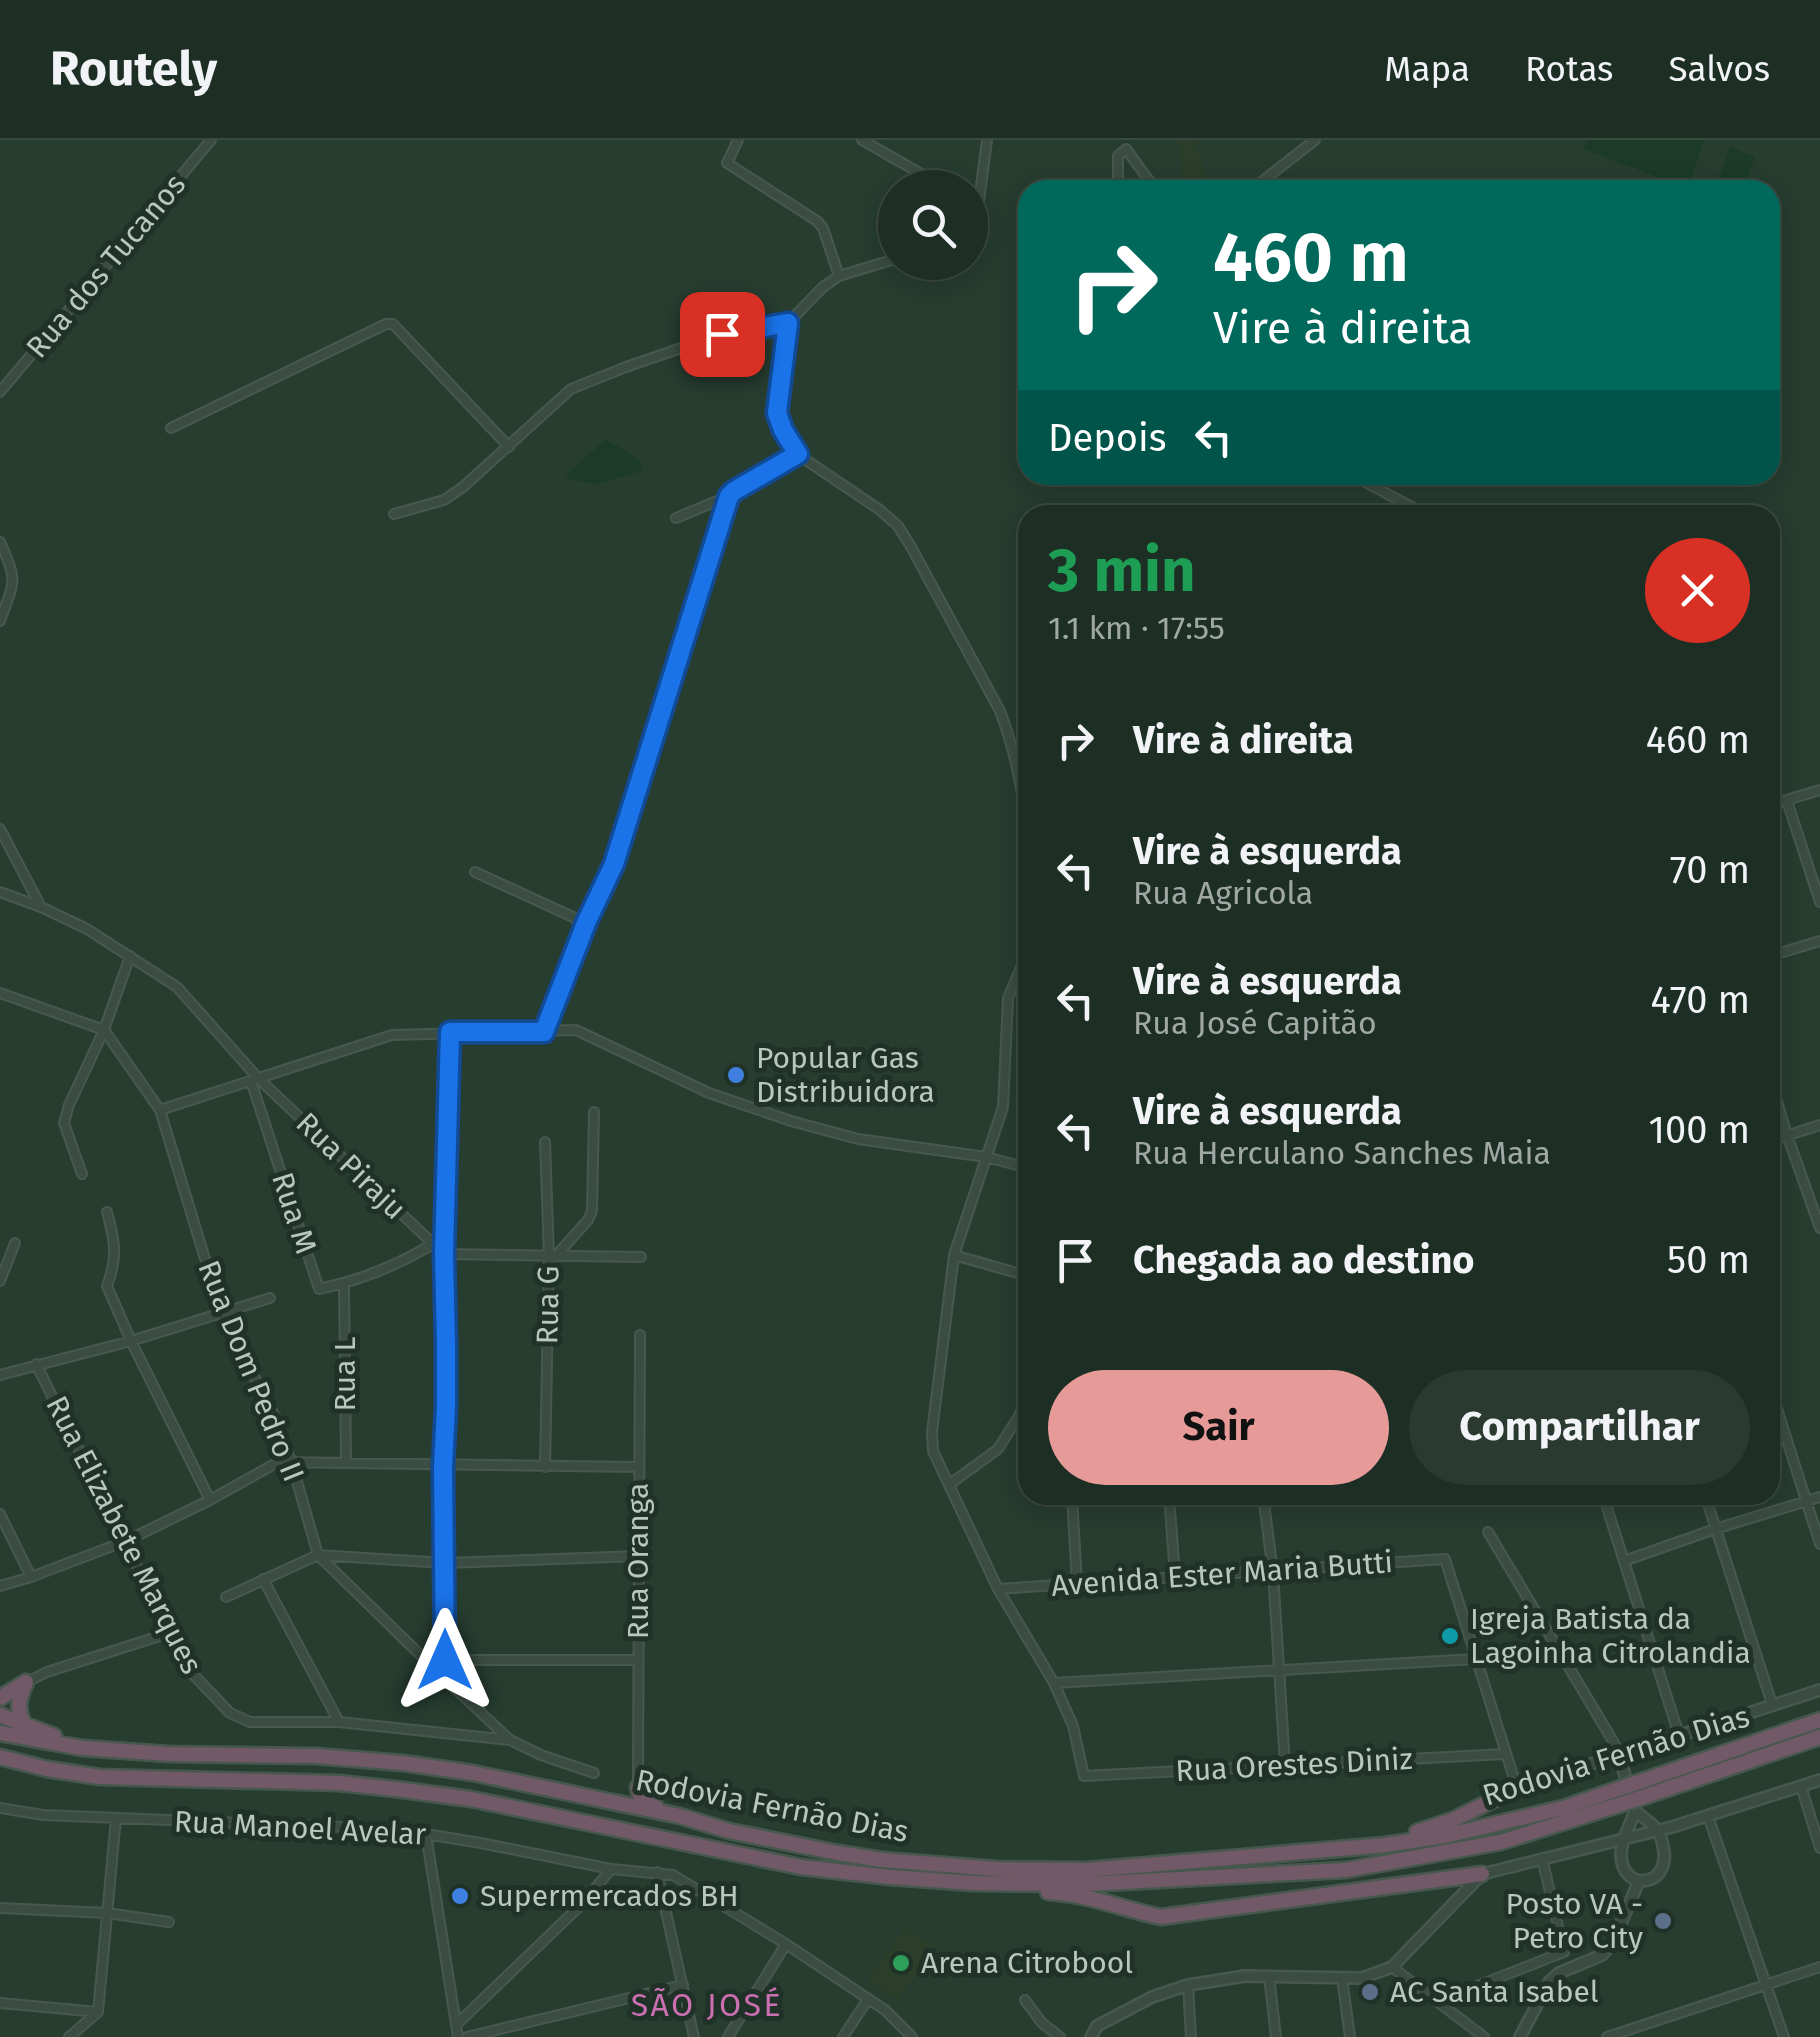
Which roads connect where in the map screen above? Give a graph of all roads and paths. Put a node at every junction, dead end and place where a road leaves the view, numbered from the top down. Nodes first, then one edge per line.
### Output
1 (211, 140) edge
2 (738, 140) edge
3 (862, 140) edge
4 (987, 140) edge
5 (1316, 140) edge
6 (914, 170) edge
7 (981, 170) edge
8 (1118, 180) edge
9 (1149, 180) edge
10 (1264, 180) edge
11 (878, 263) edge
12 (839, 276) junction
13 (788, 323) junction
14 (0, 392) edge
15 (171, 428) dead end
16 (509, 447) junction
17 (798, 454) junction
18 (1371, 485) edge
19 (729, 496) junction
20 (1408, 505) edge
21 (394, 514) dead end
22 (676, 518) dead end
23 (0, 542) edge
24 (0, 621) edge
25 (1018, 773) edge
26 (1820, 790) edge
27 (1787, 801) junction
28 (1780, 803) edge
29 (0, 829) edge
30 (475, 872) dead end
31 (0, 892) edge
32 (1820, 902) edge
33 (41, 907) junction
34 (586, 923) junction
35 (1820, 942) edge
36 (1780, 953) edge
37 (130, 956) junction
38 (1018, 974) edge
39 (0, 993) edge
40 (104, 1030) junction
41 (450, 1032) junction
42 (544, 1032) junction
43 (255, 1079) junction
44 (160, 1110) junction
45 (594, 1112) dead end
46 (1780, 1112) edge
47 (1820, 1124) edge
48 (1787, 1136) junction
49 (1780, 1138) edge
50 (545, 1142) dead end
51 (986, 1156) junction
52 (1018, 1165) edge
53 (82, 1174) dead end
54 (107, 1212) dead end
55 (1820, 1228) edge
56 (15, 1243) dead end
57 (433, 1244) junction
58 (444, 1254) junction
59 (954, 1255) junction
60 (552, 1257) junction
61 (641, 1257) dead end
62 (1018, 1273) edge
63 (0, 1280) edge
64 (344, 1284) junction
65 (270, 1298) dead end
66 (221, 1312) junction
67 (640, 1335) dead end
68 (130, 1341) junction
69 (36, 1364) junction
70 (0, 1375) edge
71 (1780, 1419) edge
72 (1018, 1423) edge
73 (292, 1464) junction
74 (346, 1464) junction
75 (443, 1466) junction
76 (545, 1467) junction
77 (638, 1468) junction
78 (950, 1484) junction
79 (1820, 1497) edge
80 (210, 1500) junction
81 (1806, 1502) junction
82 (1072, 1505) edge
83 (1170, 1505) edge
84 (1264, 1505) edge
85 (1607, 1505) edge
86 (1708, 1505) edge
87 (0, 1514) edge
88 (1715, 1529) junction
89 (1488, 1532) dead end
90 (126, 1541) junction
91 (1820, 1544) edge
92 (318, 1555) junction
93 (639, 1556) junction
94 (1624, 1560) junction
95 (444, 1563) junction
96 (1273, 1572) junction
97 (1175, 1576) junction
98 (31, 1577) junction
99 (263, 1579) junction
100 (1077, 1583) junction
101 (0, 1586) edge
102 (998, 1589) junction
103 (226, 1596) dead end
104 (169, 1633) junction
105 (445, 1660) junction
106 (638, 1660) junction
107 (1476, 1660) junction
108 (1279, 1669) junction
109 (446, 1680) junction
110 (26, 1682) junction
111 (1054, 1682) junction
112 (1820, 1690) edge
113 (0, 1698) edge
114 (1772, 1704) junction
115 (0, 1715) edge
116 (1820, 1720) edge
117 (339, 1722) junction
118 (24, 1724) junction
119 (0, 1733) edge
120 (1679, 1736) junction
121 (1820, 1736) edge
122 (510, 1740) junction
123 (82, 1748) junction
124 (1504, 1754) junction
125 (1619, 1754) junction
126 (0, 1757) edge
127 (1286, 1765) junction
128 (594, 1773) dead end
129 (1820, 1780) edge
130 (1801, 1786) junction
131 (638, 1788) joint
132 (1517, 1788) junction
133 (1644, 1788) junction
134 (1629, 1800) junction
135 (0, 1808) edge
136 (680, 1816) junction
137 (1708, 1816) junction
138 (116, 1818) junction
139 (1658, 1831) junction
140 (426, 1834) junction
141 (1624, 1838) junction
142 (1820, 1848) edge
143 (1324, 1850) junction
144 (1542, 1858) junction
145 (610, 1869) junction
146 (657, 1872) junction
147 (1482, 1874) junction
148 (1639, 1881) junction
149 (973, 1883) junction
150 (0, 1908) edge
151 (107, 1914) junction
152 (168, 1922) dead end
153 (786, 1944) junction
154 (1820, 1966) edge
155 (1392, 1967) junction
156 (1269, 1976) junction
157 (1342, 1978) junction
158 (684, 1985) junction
159 (1188, 1985) junction
160 (1767, 1985) junction
161 (868, 1999) junction
162 (1024, 2000) dead end
163 (0, 2003) edge
164 (1442, 2004) junction
165 (98, 2012) junction
166 (456, 2024) junction
167 (69, 2037) edge
168 (458, 2037) edge
169 (467, 2037) edge
170 (694, 2037) edge
171 (728, 2037) edge
172 (843, 2037) edge
173 (912, 2037) edge
174 (1060, 2037) edge
175 (1091, 2037) edge
176 (1191, 2037) edge
177 (1276, 2037) edge
178 (1350, 2037) edge
179 (1484, 2037) edge
180 (1520, 2037) edge
181 (1607, 2037) edge
182 (1784, 2037) edge

1 - 14 street, Rua dos Tucanos
2 - 12 street
3 - 6 street
4 - 7 street
5 - 10 street
8 - 9 street
11 - 12 street
12 - 13 street
13 - 16 street
13 - 17 street
15 - 16 street
16 - 21 street
17 - 19 street
17 - 25 street
18 - 20 street
19 - 22 street
19 - 34 street
23 - 24 street
26 - 27 street
27 - 28 street
27 - 32 street
29 - 33 street
30 - 34 street
31 - 33 street, Rua Piraju
33 - 37 street, Rua Piraju
34 - 42 street
35 - 36 street
37 - 40 street
37 - 43 street, Rua Piraju
38 - 51 street
39 - 40 street
40 - 44 street, Rua Dom Pedro II
40 - 53 street
41 - 42 street
41 - 43 street
41 - 58 street
42 - 51 street
43 - 44 street
43 - 57 street, Rua Piraju
43 - 64 street, Rua M
44 - 66 street, Rua Dom Pedro II
45 - 60 street
46 - 48 street
47 - 48 street
48 - 49 street
48 - 55 street
50 - 60 street, Rua G
51 - 52 street
51 - 59 street
54 - 68 street
56 - 63 street
57 - 58 street, Rua Piraju
57 - 64 street
58 - 60 street
58 - 75 street
59 - 62 street
59 - 78 street
60 - 61 street
60 - 76 street, Rua G
64 - 74 street, Rua L
65 - 66 street
66 - 68 street
66 - 73 street, Rua Dom Pedro II
67 - 77 street, Rua Oranga
68 - 69 street
68 - 80 street
69 - 70 street
69 - 90 street, Rua Elizabete Marques
71 - 81 street
72 - 78 street
73 - 74 street
73 - 80 street
73 - 92 street, Rua Dom Pedro II
74 - 75 street
75 - 76 street
75 - 95 street
76 - 77 street
77 - 93 street, Rua Oranga
78 - 102 street
79 - 81 street
80 - 90 street
81 - 88 street
81 - 91 street
82 - 100 street
83 - 97 street
84 - 96 street
85 - 94 street
86 - 88 street
87 - 98 street
88 - 94 street
88 - 114 street
89 - 125 street
90 - 98 street
90 - 104 street, Rua Elizabete Marques
92 - 95 street
92 - 99 street
92 - 109 street, Rua Dom Pedro II
93 - 95 street
93 - 106 street, Rua Oranga
94 - 120 street
95 - 105 street
96 - 97 street, Avenida Ester Maria Butti
96 - 107 street, Avenida Ester Maria Butti
96 - 108 street
97 - 100 street, Avenida Ester Maria Butti
98 - 101 street
99 - 103 street
99 - 117 street
100 - 102 street, Avenida Ester Maria Butti
102 - 111 street
104 - 110 street
104 - 117 street, Rua Elizabete Marques
105 - 106 street
105 - 109 street
106 - 131 street, Rua Oranga
107 - 108 street
107 - 124 street
108 - 111 street
108 - 127 street
109 - 122 street, Rua Dom Pedro II
110 - 113 highway
110 - 118 highway
111 - 127 street, Rua Orestes Diniz
112 - 114 street
114 - 120 street
115 - 118 highway
116 - 133 highway, Rodovia Fernão Dias
117 - 122 street, Rua Elizabete Marques
118 - 123 highway
119 - 123 highway, Rodovia Fernão Dias
120 - 125 street
121 - 133 highway, Rodovia Fernão Dias
122 - 128 street, Rua Dom Pedro II
123 - 136 highway, Rodovia Fernão Dias
124 - 127 street, Rua Orestes Diniz
124 - 132 street
125 - 132 street
125 - 134 street
126 - 149 highway, Rodovia Fernão Dias
129 - 130 street
130 - 137 street
130 - 142 street
131 - 136 highway
132 - 143 highway
133 - 134 highway, Rodovia Fernão Dias, bridge
134 - 139 street
134 - 141 street
134 - 143 highway, Rodovia Fernão Dias
134 - 149 highway, Rodovia Fernão Dias
135 - 138 street, Rua Manoel Avelar
136 - 143 highway, Rodovia Fernão Dias
137 - 139 street
137 - 160 street
138 - 140 street, Rua Manoel Avelar
138 - 151 street
139 - 141 street
139 - 148 street
140 - 145 street, Rua Manoel Avelar
140 - 166 street
141 - 144 street
141 - 148 street
144 - 147 street
144 - 164 street
145 - 146 street, Rua Manoel Avelar
145 - 166 street
146 - 153 street
146 - 158 street
147 - 149 highway
147 - 155 street
148 - 180 street
150 - 151 street
151 - 152 street
151 - 165 street
153 - 161 street
153 - 171 street
154 - 160 street
155 - 157 street
155 - 164 street
156 - 157 street
156 - 159 street
156 - 177 street
157 - 178 street
158 - 169 street
158 - 170 street
159 - 175 street
159 - 176 street
160 - 181 street
160 - 182 street
161 - 172 street
161 - 173 street
162 - 174 street
163 - 165 street
164 - 179 street
165 - 167 street
166 - 168 street

